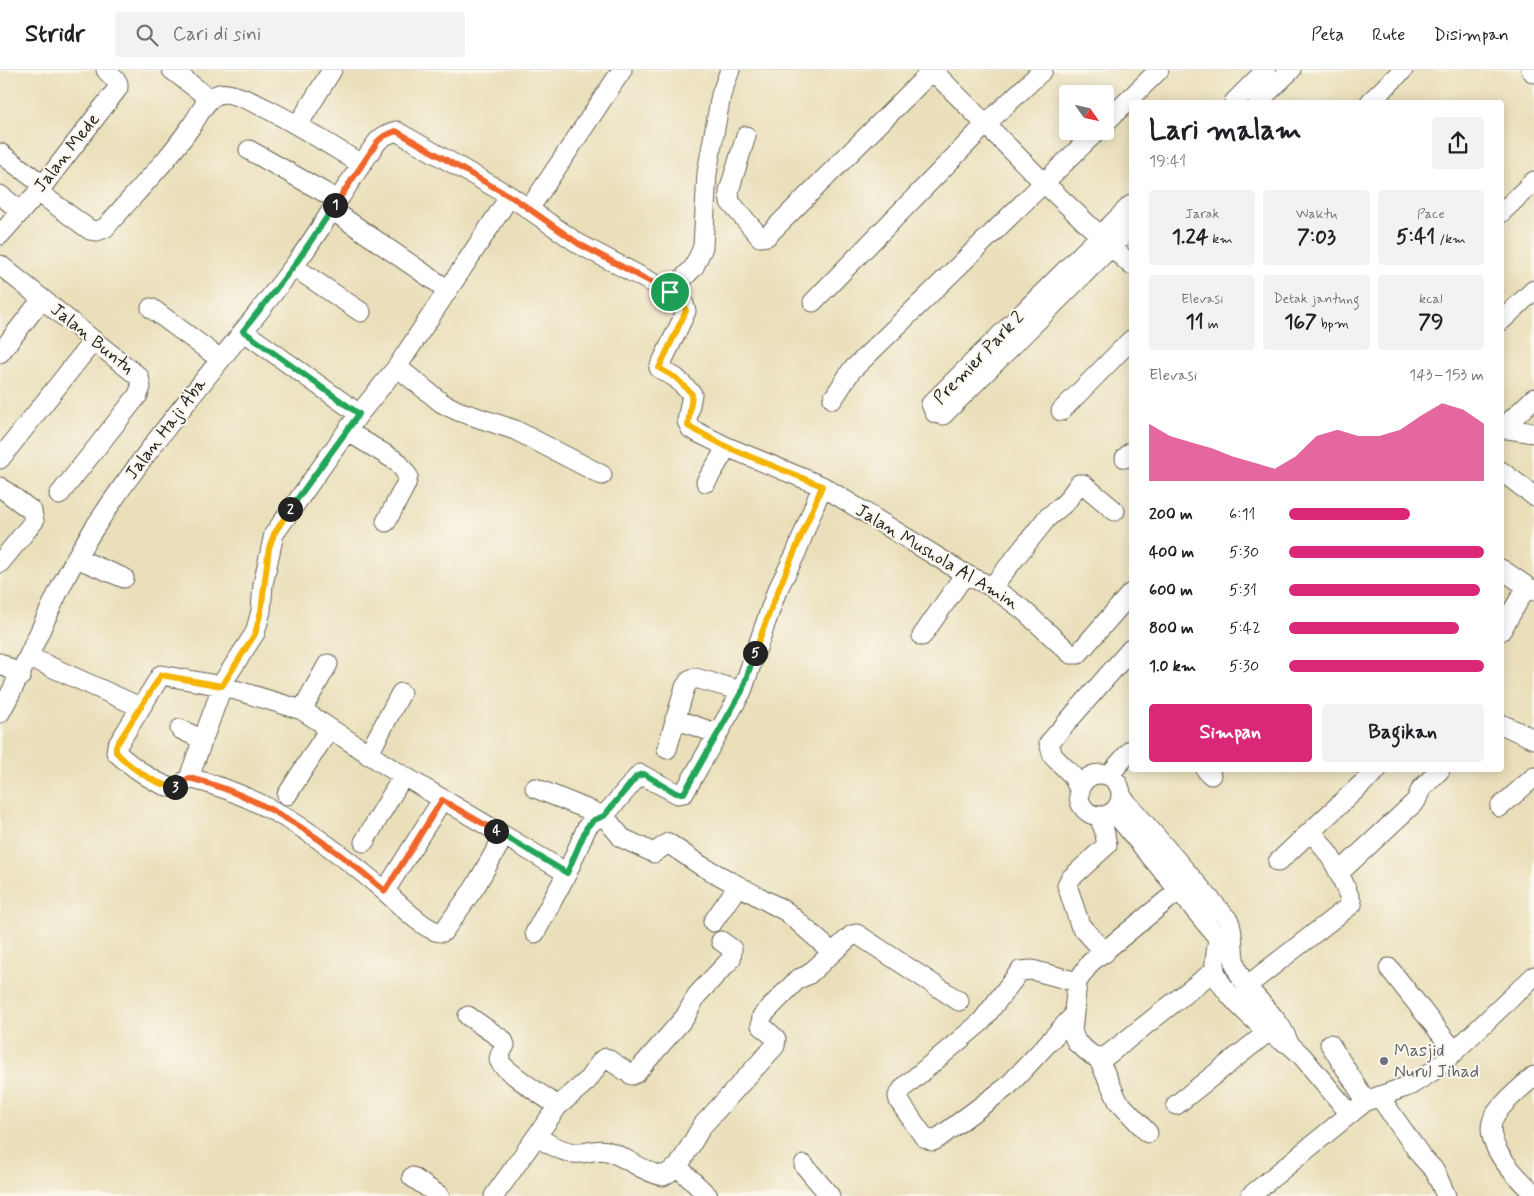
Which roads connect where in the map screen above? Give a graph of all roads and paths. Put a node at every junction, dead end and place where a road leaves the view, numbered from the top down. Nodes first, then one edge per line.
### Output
1 (106, 70) edge
2 (172, 70) edge
3 (332, 70) edge
4 (622, 70) edge
5 (730, 70) edge
6 (932, 70) edge
7 (1043, 70) edge
8 (1159, 70) edge
9 (1266, 70) edge
10 (1291, 70) edge
11 (1403, 70) edge
12 (1531, 70) edge
13 (1534, 73) edge
14 (210, 99) junction
15 (1236, 100) edge
16 (1260, 100) edge
17 (1372, 100) edge
18 (1114, 114) edge
19 (986, 124) junction
20 (298, 125) junction
21 (746, 136) dead end
22 (1088, 140) edge
23 (249, 150) dead end
24 (0, 153) edge
25 (362, 164) junction
26 (1534, 181) edge
27 (1044, 183) junction
28 (40, 188) junction
29 (0, 195) edge
30 (510, 196) junction
31 (335, 205) junction
32 (1129, 208) edge
33 (529, 209) junction
34 (1504, 210) edge
35 (21, 211) junction
36 (1129, 228) edge
37 (0, 235) edge
38 (1106, 241) junction
39 (1129, 264) edge
40 (0, 265) edge
41 (294, 266) junction
42 (448, 290) junction
43 (1534, 290) edge
44 (670, 292) junction
45 (42, 299) junction
46 (813, 302) dead end
47 (151, 308) dead end
48 (361, 312) dead end
49 (1504, 319) edge
50 (243, 331) junction
51 (93, 341) junction
52 (1129, 342) edge
53 (0, 352) edge
54 (220, 358) junction
55 (397, 367) junction
56 (346, 392) dead end
57 (1534, 398) edge
58 (833, 399) dead end
59 (363, 410) junction
60 (1061, 410) dead end
61 (1504, 425) edge
62 (1504, 428) edge
63 (347, 431) junction
64 (1534, 433) edge
65 (727, 447) junction
66 (0, 459) edge
67 (1504, 473) edge
68 (602, 475) dead end
69 (706, 482) dead end
70 (822, 486) junction
71 (0, 487) edge
72 (59, 495) dead end
73 (1534, 496) edge
74 (1115, 511) dead end
75 (386, 522) dead end
76 (76, 558) junction
77 (0, 563) edge
78 (1504, 571) edge
79 (965, 574) junction
80 (124, 578) dead end
81 (992, 587) junction
82 (1530, 588) edge
83 (1129, 595) edge
84 (1504, 627) edge
85 (922, 636) dead end
86 (1129, 651) edge
87 (29, 656) junction
88 (0, 663) edge
89 (328, 664) dead end
90 (21, 676) junction
91 (222, 686) junction
92 (742, 691) junction
93 (401, 693) dead end
94 (140, 707) junction
95 (302, 710) junction
96 (0, 713) edge
97 (675, 719) junction
98 (1504, 725) edge
99 (180, 729) dead end
100 (330, 729) junction
101 (718, 734) junction
102 (1532, 735) edge
103 (203, 740) junction
104 (667, 749) dead end
105 (368, 755) junction
106 (191, 772) dead end
107 (1375, 772) edge
108 (1438, 772) edge
109 (403, 776) junction
110 (1534, 777) edge
111 (1079, 782) junction
112 (535, 788) dead end
113 (1114, 793) edge
114 (287, 795) dead end
115 (442, 800) junction
116 (1500, 807) dead end
117 (604, 816) junction
118 (1311, 831) junction
119 (504, 836) junction
120 (364, 842) dead end
121 (1278, 862) dead end
122 (1340, 872) junction
123 (567, 873) junction
124 (738, 886) junction
125 (385, 891) junction
126 (1178, 891) junction
127 (713, 922) dead end
128 (535, 933) dead end
129 (721, 940) dead end
130 (832, 952) junction
131 (1105, 954) junction
132 (1389, 968) dead end
133 (1215, 970) junction
134 (1534, 976) edge
135 (1077, 982) junction
136 (1248, 985) junction
137 (959, 1001) dead end
138 (468, 1016) dead end
139 (1073, 1016) junction
140 (1274, 1028) junction
141 (1330, 1044) dead end
142 (1455, 1052) junction
143 (1098, 1058) junction
144 (1534, 1076) edge
145 (1373, 1098) junction
146 (1176, 1105) dead end
147 (558, 1106) junction
148 (1350, 1114) junction
149 (1148, 1133) dead end
150 (537, 1138) junction
151 (804, 1165) dead end
152 (678, 1166) junction
153 (412, 1177) dead end
154 (1534, 1194) edge
155 (440, 1196) edge
156 (494, 1196) edge
157 (708, 1196) edge
158 (830, 1196) edge
159 (1250, 1196) edge
160 (1446, 1196) edge

1 - 28 street, Jalan Mede
2 - 14 street
3 - 20 street
4 - 33 street
5 - 44 street
6 - 19 street
6 - 21 street
7 - 19 street
8 - 18 street
9 - 15 street
10 - 16 street
11 - 17 street
12 - 13 street
14 - 20 street
14 - 28 street
19 - 27 street
19 - 46 street
20 - 25 street
22 - 27 street
23 - 31 street
24 - 28 street
25 - 30 street, Jalan Haji Aba
25 - 31 street, Jalan Haji Aba
26 - 34 street
27 - 38 street
27 - 58 street
28 - 35 street, Jalan Mede
29 - 35 street
30 - 33 street
30 - 42 street
31 - 41 street, Jalan Haji Aba
31 - 42 street
32 - 38 street, Premier Park 2
33 - 44 street
35 - 37 street, Jalan Mede
36 - 38 street, Premier Park 2
38 - 38 street, Premier Park 2
38 - 39 street
40 - 45 street, Jalan Buntu
41 - 48 street
41 - 50 street, Jalan Haji Aba
42 - 55 street
43 - 49 street
44 - 65 street, Jalan Mushola Al Amin
45 - 51 street, Jalan Buntu
45 - 53 street
47 - 54 street
50 - 54 street, Jalan Haji Aba
50 - 59 street
51 - 66 street
51 - 72 street, Jalan Buntu
52 - 60 street
54 - 76 street, Jalan Haji Aba
55 - 59 street
55 - 68 street
56 - 59 street
57 - 61 street
59 - 63 street
62 - 64 street
63 - 75 street
63 - 91 street
65 - 69 street
65 - 70 street, Jalan Mushola Al Amin
67 - 73 street
70 - 79 street, Jalan Mushola Al Amin
70 - 92 street
71 - 77 street
74 - 81 street
76 - 80 street
76 - 87 street, Jalan Haji Aba
78 - 82 street
79 - 81 street, Jalan Mushola Al Amin
79 - 85 street
81 - 83 street, Jalan Mushola Al Amin
82 - 84 street
86 - 111 street
87 - 90 street, Jalan Haji Aba
87 - 94 street
88 - 90 street
89 - 95 street
90 - 96 street, Jalan Haji Aba
91 - 94 street
91 - 95 street
91 - 103 street
92 - 97 street
92 - 101 street
93 - 105 street
94 - 125 street
95 - 100 street
97 - 101 street
97 - 104 street
98 - 102 street
99 - 103 street
100 - 105 street
100 - 114 street
101 - 117 street
103 - 106 street
105 - 109 street
107 - 118 street
108 - 122 street
109 - 115 street
109 - 120 street
110 - 116 street
111 - 113 street
111 - 113 street
112 - 117 street
113 - 126 street
113 - 131 street
113 - 136 street
115 - 119 street
115 - 125 street
117 - 123 street
117 - 124 street
118 - 121 street
118 - 122 street
119 - 123 street
119 - 125 street
122 - 136 street
123 - 128 street
124 - 127 street
124 - 130 street
126 - 131 street
126 - 133 street
129 - 147 street
130 - 137 street
130 - 152 street
131 - 135 street
132 - 142 street
133 - 140 street
133 - 143 street
134 - 142 street
135 - 139 street
135 - 139 street
136 - 140 street
138 - 147 street
139 - 143 street
140 - 146 street
140 - 148 street
141 - 145 street
142 - 145 street
143 - 149 street
144 - 154 street
145 - 148 street
145 - 160 street
147 - 150 street
148 - 159 street
150 - 152 street
150 - 156 street
151 - 158 street
152 - 157 street
153 - 155 street

